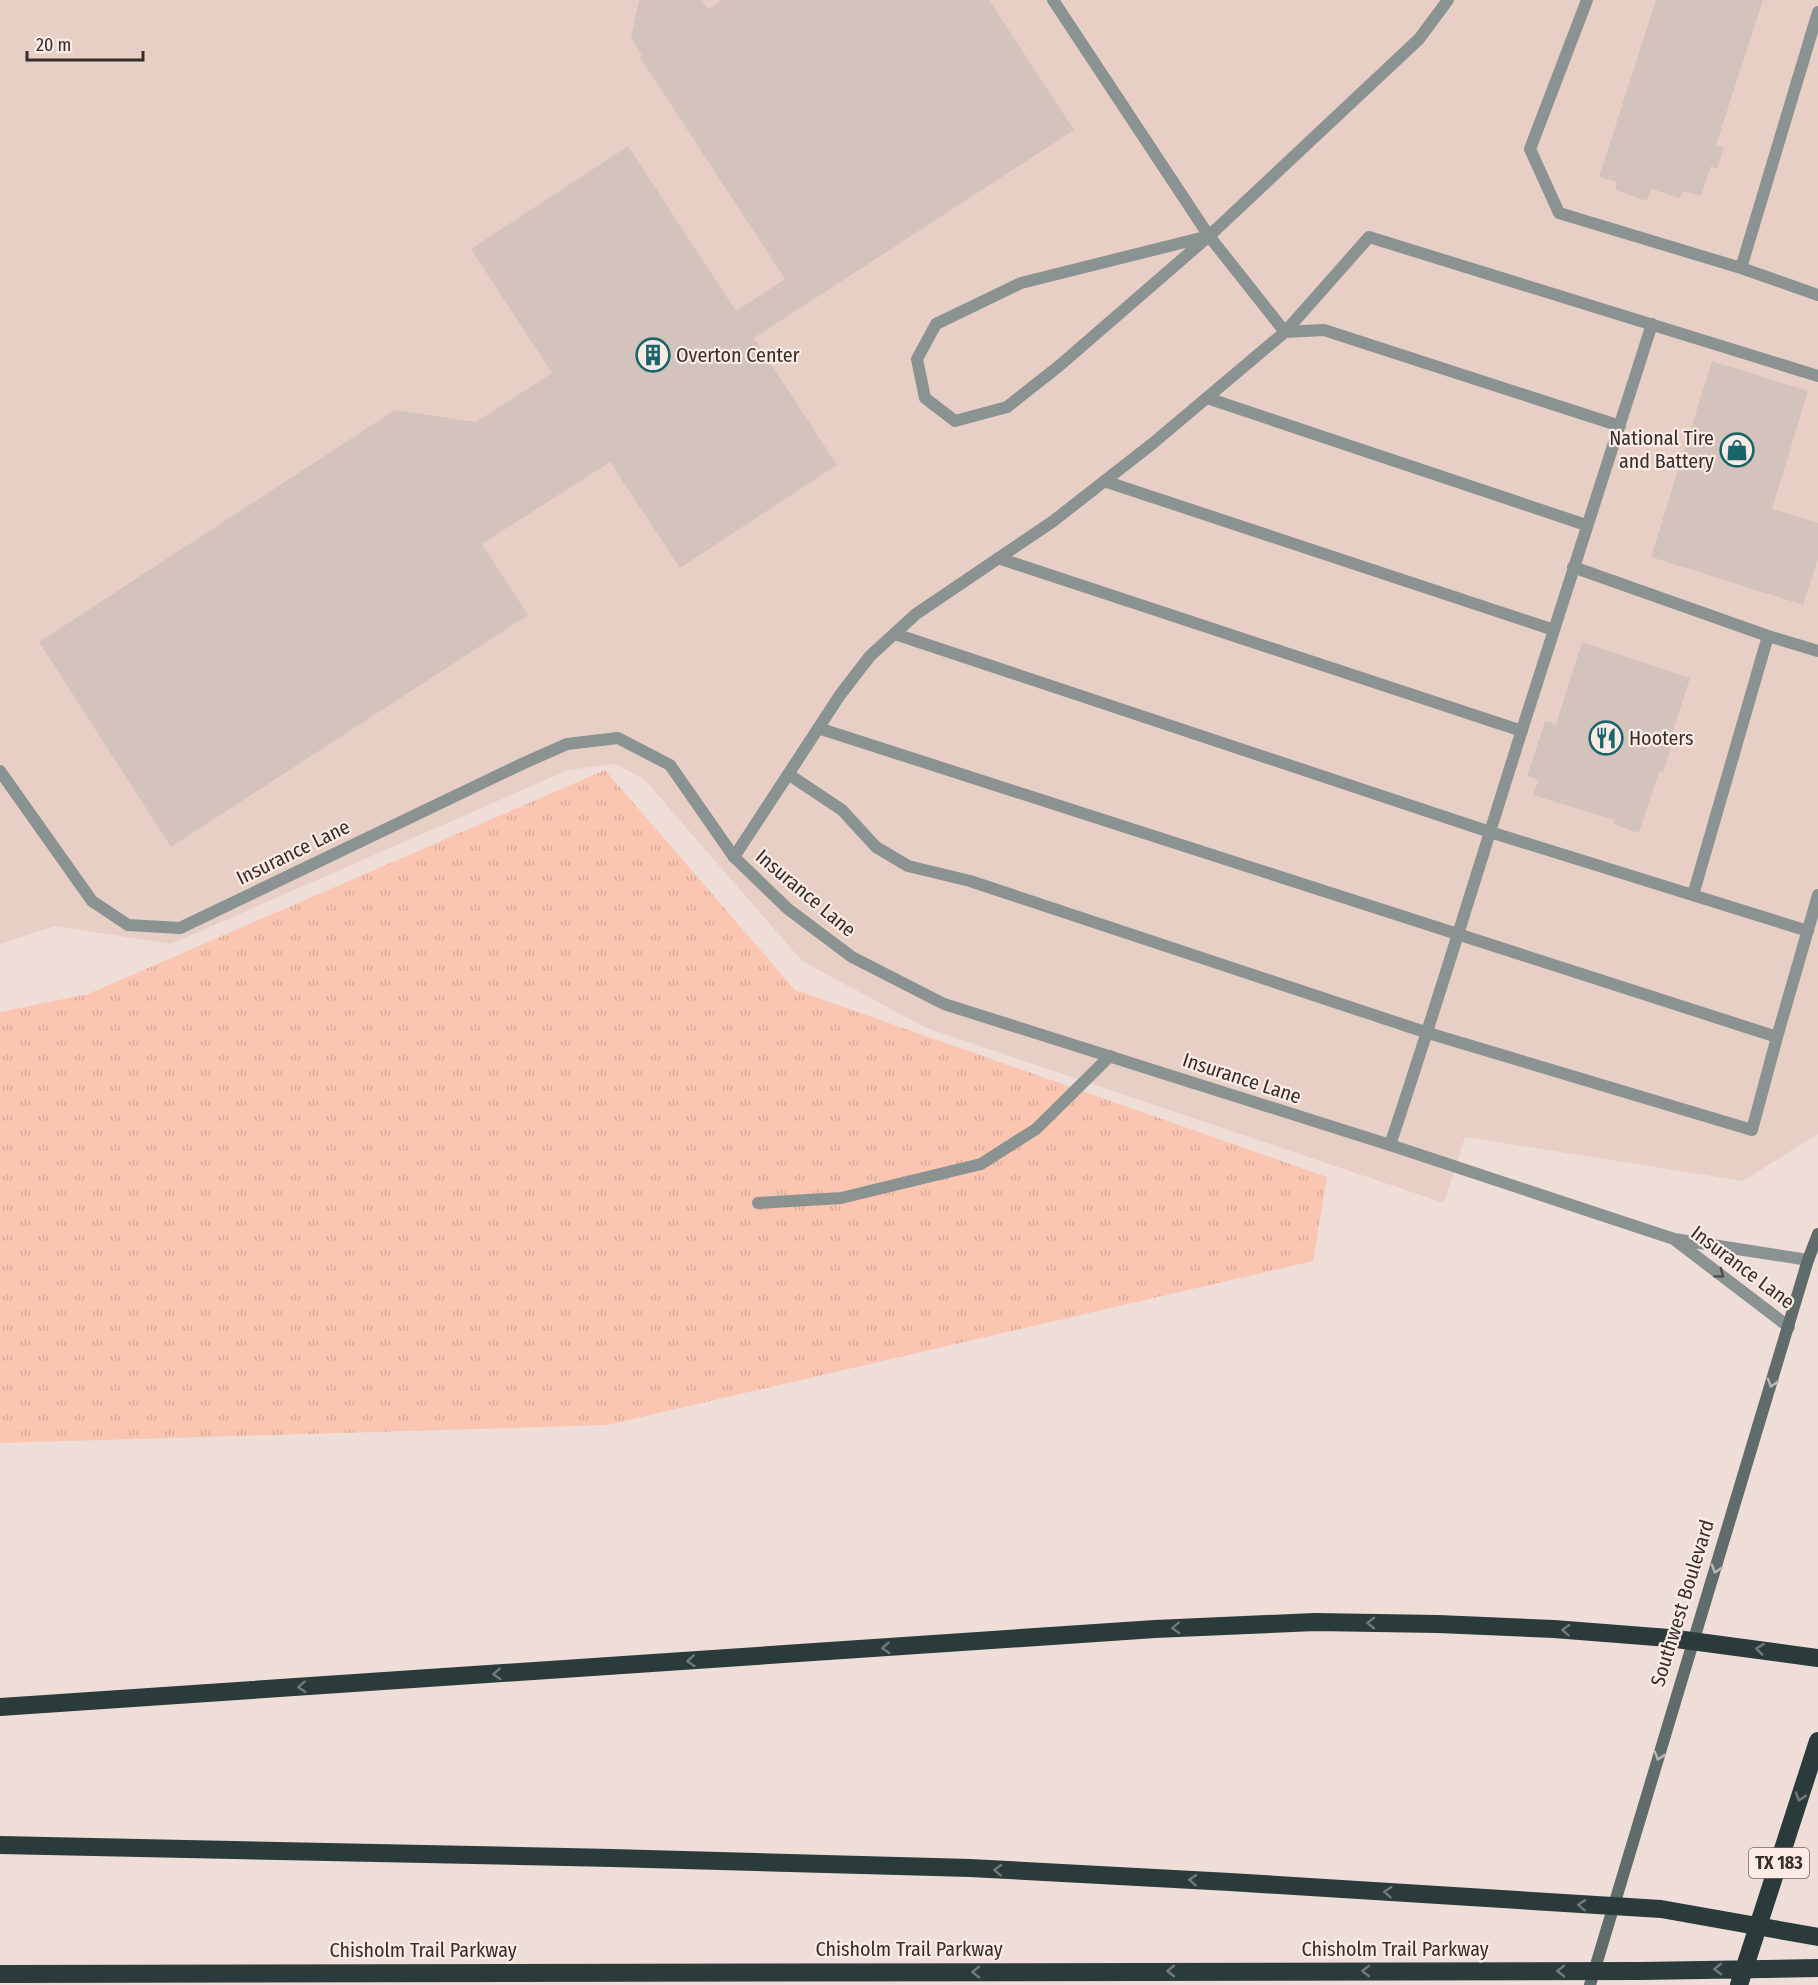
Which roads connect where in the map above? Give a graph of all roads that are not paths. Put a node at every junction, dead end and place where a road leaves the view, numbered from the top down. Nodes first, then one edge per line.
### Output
1 (1053, 0) edge
2 (1448, 0) edge
3 (1587, 0) edge
4 (1818, 12) edge
5 (1209, 236) junction
6 (1741, 268) junction
7 (1818, 295) edge
8 (1302, 314) junction
9 (1652, 324) junction
10 (1324, 330) junction
11 (1285, 332) junction
12 (1818, 376) edge
13 (1207, 398) junction
14 (1620, 426) junction
15 (1104, 481) junction
16 (1586, 525) junction
17 (998, 558) junction
18 (1573, 567) junction
19 (1554, 630) junction
20 (895, 634) junction
21 (1768, 636) junction
22 (1818, 651) edge
23 (818, 728) junction
24 (1522, 730) junction
25 (788, 774) junction
26 (2, 779) edge
27 (1491, 832) junction
28 (734, 857) junction
29 (1693, 895) junction
30 (1818, 895) edge
31 (1808, 931) junction
32 (1458, 935) junction
33 (1428, 1033) junction
34 (1776, 1037) junction
35 (1110, 1056) junction
36 (1390, 1145) junction
37 (758, 1203) dead end
38 (1818, 1234) edge
39 (1674, 1239) junction
40 (1813, 1262) edge
41 (1789, 1327) junction
42 (1818, 1658) edge
43 (0, 1707) edge
44 (1818, 1741) edge
45 (0, 1845) edge
46 (1818, 1937) edge
47 (1818, 1968) edge
48 (0, 1974) edge
49 (1590, 1985) edge
50 (1739, 1985) edge

1 - 5 street
2 - 5 street
3 - 6 street
4 - 6 street
5 - 5 street
5 - 11 street
6 - 7 street
8 - 9 street
8 - 10 street
8 - 11 street
9 - 12 street
9 - 14 street
10 - 11 street
10 - 14 street
11 - 13 street
13 - 15 street
13 - 16 street
14 - 16 street
15 - 17 street
15 - 19 street
16 - 18 street
17 - 20 street
17 - 24 street
18 - 19 street
18 - 21 street
19 - 24 street
20 - 23 street
20 - 27 street
21 - 22 street
21 - 29 street
23 - 25 street
23 - 32 street
24 - 27 street
25 - 28 street
25 - 33 street
26 - 28 street, Insurance Lane
27 - 29 street
27 - 32 street
28 - 35 street, Insurance Lane
29 - 31 street
30 - 31 street
31 - 34 street
32 - 33 street
32 - 34 street
33 - 34 street
33 - 36 street
35 - 36 street, Insurance Lane
35 - 37 street
36 - 39 street, Insurance Lane
38 - 40 main road, Southwest Boulevard
39 - 40 street, Insurance Lane
39 -> 41 street, Insurance Lane
40 - 41 main road, Southwest Boulevard
41 -> 49 main road, Southwest Boulevard
42 -> 43 highway
44 -> 50 highway, TX 183
46 -> 45 highway
47 -> 48 highway, Chisholm Trail Parkway

